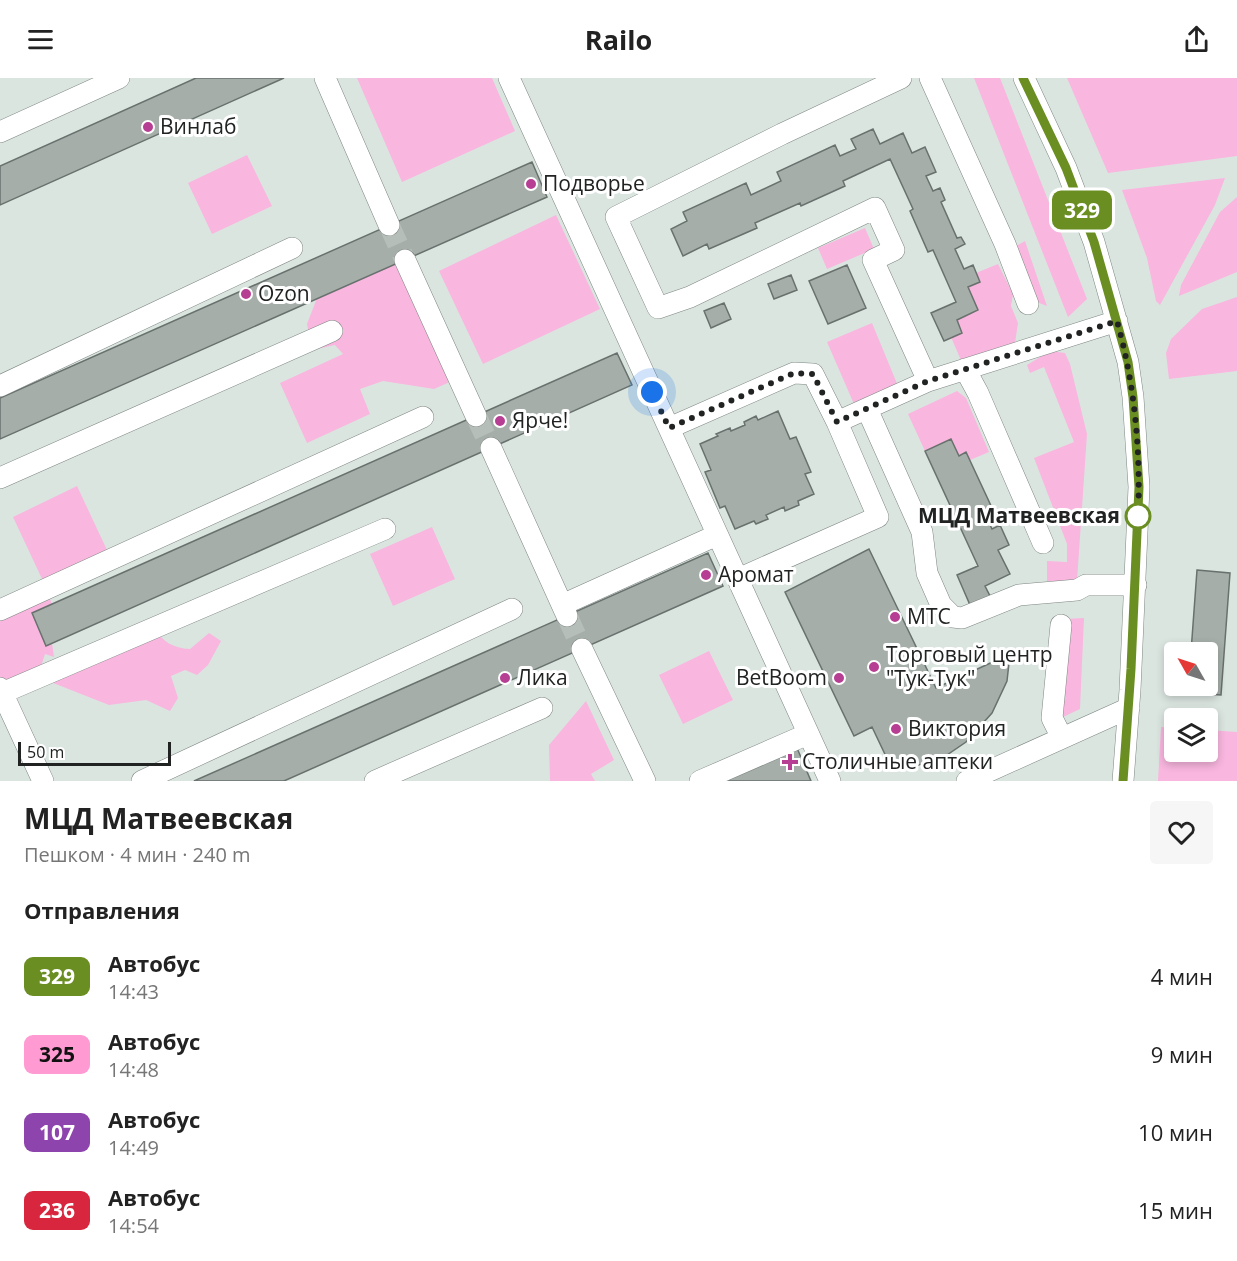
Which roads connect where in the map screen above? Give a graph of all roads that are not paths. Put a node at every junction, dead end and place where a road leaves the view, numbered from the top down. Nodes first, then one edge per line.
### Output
1 (119, 78) edge
2 (324, 78) edge
3 (509, 78) edge
4 (930, 78) edge
5 (1023, 78) edge
6 (895, 79) edge
7 (0, 132) edge
8 (389, 225) tunnel mouth
9 (292, 248) dead end
10 (405, 260) tunnel mouth
11 (1028, 304) dead end
12 (1117, 321) junction
13 (332, 331) dead end
14 (965, 369) junction
15 (928, 381) junction
16 (0, 386) edge
17 (867, 409) junction
18 (476, 416) tunnel mouth
19 (423, 417) dead end
20 (837, 422) junction
21 (669, 428) junction
22 (491, 448) tunnel mouth
23 (0, 478) edge
24 (385, 528) dead end
25 (717, 535) junction
26 (1043, 543) dead end
27 (738, 579) junction
28 (1136, 585) junction
29 (512, 609) dead end
30 (0, 610) edge
31 (1061, 625) dead end
32 (582, 649) tunnel mouth
33 (1, 690) edge
34 (542, 708) dead end
35 (1129, 708) junction
36 (808, 734) junction
37 (1062, 738) junction
38 (43, 781) edge
39 (142, 781) edge
40 (375, 781) edge
41 (645, 781) edge
42 (700, 781) edge
43 (830, 781) edge
44 (967, 781) edge
45 (1123, 781) edge

1 - 7 street
2 - 8 street
3 - 21 street
4 - 11 street
5 - 12 street
6 - 15 street
9 - 16 street
10 - 18 street
12 - 14 street
12 - 28 street
13 - 23 street
14 - 15 street
14 - 26 street
15 - 17 street
17 - 20 street
17 - 28 street
19 - 30 street
20 - 21 street
20 - 27 street
21 - 25 street
22 - 25 street
24 - 33 street
25 - 27 street
27 - 36 street
28 - 35 street
29 - 39 street
31 - 37 street
32 - 41 street
33 - 38 street
34 - 40 street
35 - 37 street
35 - 45 street
36 - 42 street
36 - 43 street
37 - 44 street

